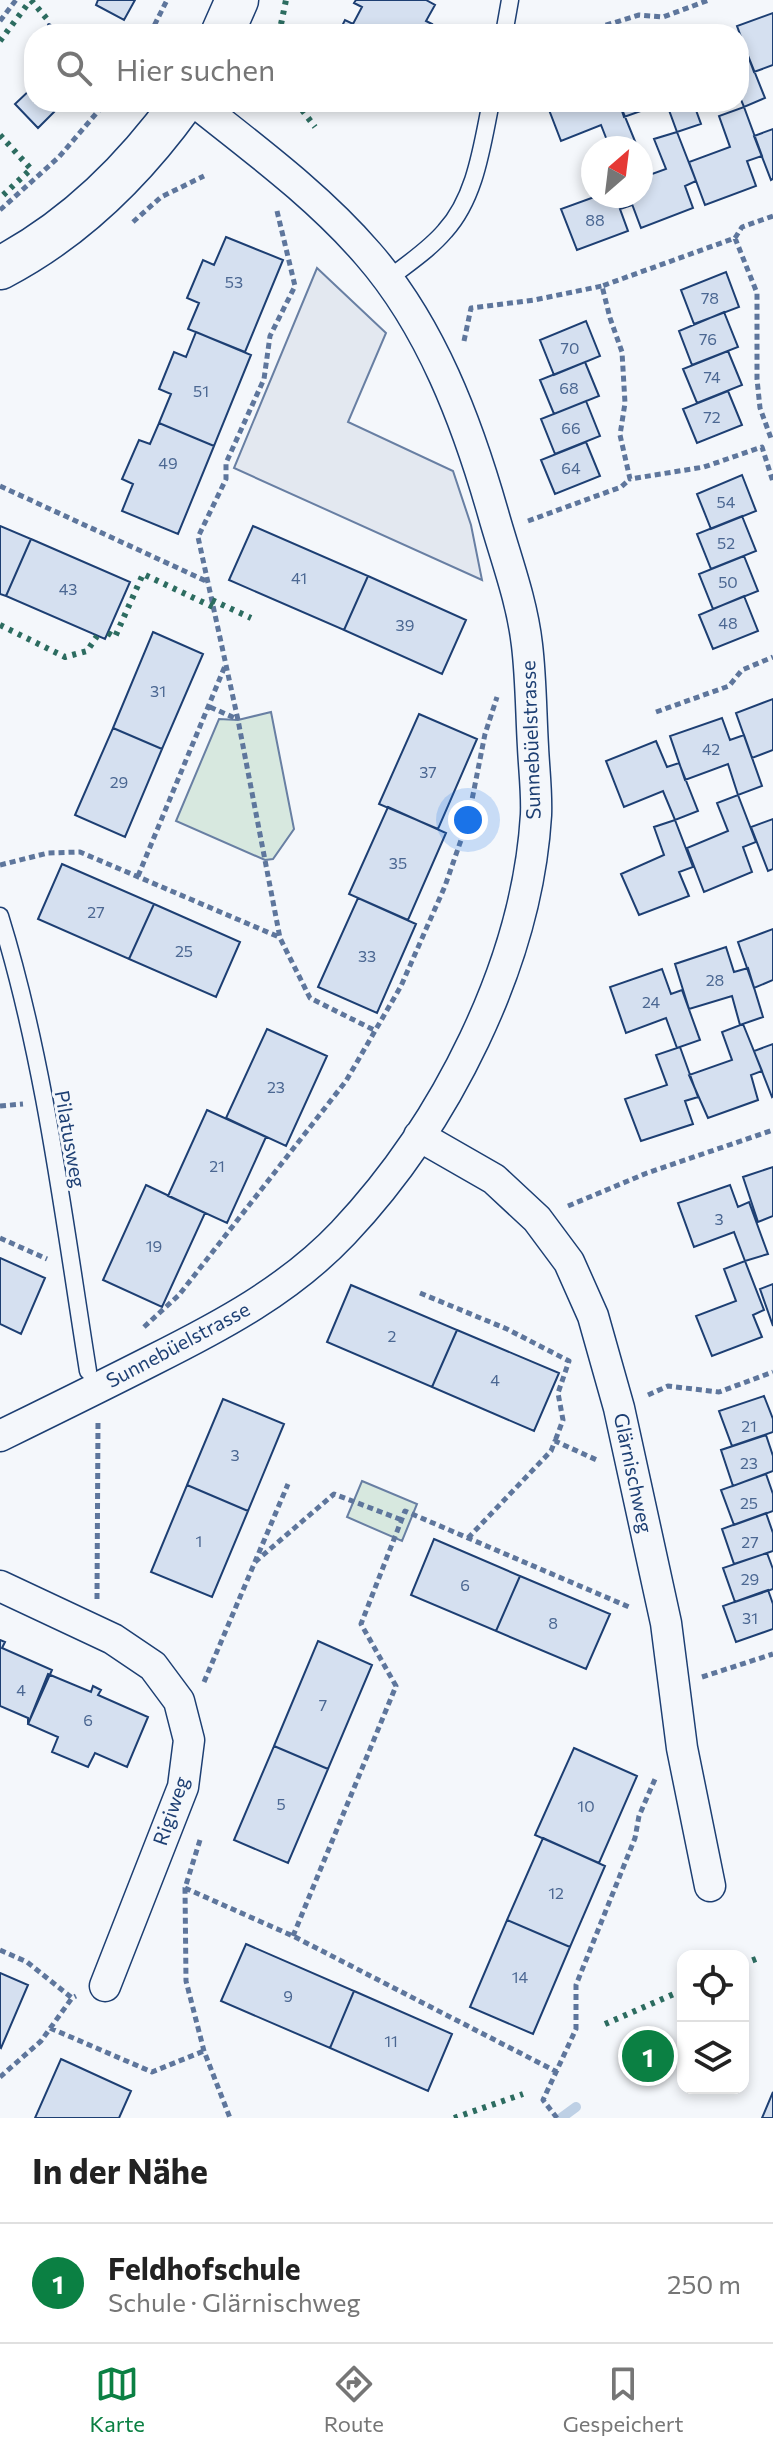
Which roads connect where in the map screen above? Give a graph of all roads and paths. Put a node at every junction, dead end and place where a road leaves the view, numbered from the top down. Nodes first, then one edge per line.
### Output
1 (16, 0) edge
2 (167, 0) edge
3 (237, 0) edge
4 (510, 0) edge
5 (709, 0) edge
6 (0, 21) edge
7 (155, 24) edge
8 (226, 24) edge
9 (506, 24) edge
10 (610, 24) edge
11 (97, 112) edge
12 (176, 112) edge
13 (207, 112) edge
14 (489, 112) edge
15 (0, 210) edge
16 (277, 210) dead end
17 (773, 216) edge
18 (735, 238) junction
19 (0, 268) edge
20 (387, 280) junction
21 (602, 286) junction
22 (463, 353) dead end
23 (772, 440) edge
24 (762, 447) junction
25 (630, 479) junction
26 (773, 482) edge
27 (0, 486) edge
28 (498, 531) junction
29 (207, 582) junction
30 (773, 657) edge
31 (225, 666) junction
32 (531, 700) junction
33 (209, 707) junction
34 (656, 712) dead end
35 (238, 720) junction
36 (0, 865) edge
37 (138, 876) junction
38 (0, 916) edge
39 (280, 938) junction
40 (376, 1031) junction
41 (773, 1130) edge
42 (419, 1136) junction
43 (559, 1210) dead end
44 (0, 1238) edge
45 (72, 1269) junction
46 (420, 1293) dead end
47 (138, 1333) dead end
48 (88, 1371) dead end
49 (773, 1372) edge
50 (638, 1399) dead end
51 (0, 1436) edge
52 (555, 1441) junction
53 (594, 1459) dead end
54 (288, 1484) dead end
55 (402, 1520) junction
56 (468, 1538) junction
57 (254, 1562) junction
58 (0, 1586) edge
59 (666, 1623) junction
60 (773, 1654) edge
61 (693, 1680) dead end
62 (202, 1687) dead end
63 (656, 1777) dead end
64 (710, 1886) dead end
65 (185, 1888) dead end
66 (293, 1936) junction
67 (0, 1950) edge
68 (105, 1986) joint
69 (72, 1998) junction
70 (50, 2028) junction
71 (204, 2051) dead end
72 (557, 2072) junction
73 (0, 2077) edge
74 (555, 2116) edge

1 - 6 path
2 - 7 path
3 - 8 street
4 - 9 lane
5 - 10 path
11 - 15 path
12 - 19 street
13 - 20 street, Sunnebüelstrasse
14 - 20 lane
16 - 29 path
17 - 18 path
18 - 21 path
18 - 23 path
20 - 28 street, Sunnebüelstrasse
21 - 22 path
21 - 25 path
23 - 24 path
24 - 25 path
24 - 26 path
25 - 28 path
27 - 29 path
28 - 32 street, Sunnebüelstrasse
29 - 31 path
30 - 34 path
31 - 33 path
31 - 35 path
32 - 40 path
32 - 42 street, Sunnebüelstrasse
33 - 35 path
33 - 37 path
35 - 39 path
36 - 37 path
37 - 39 path
38 - 45 lane, Pilatusweg
39 - 40 path
40 - 47 path
41 - 43 path
42 - 51 street, Sunnebüelstrasse
42 - 59 street, Glärnischweg
44 - 45 path
45 - 48 lane, Pilatusweg
46 - 52 path
49 - 50 path, Glärnischweg
52 - 53 path
52 - 56 path
54 - 57 path
55 - 56 path
55 - 57 path
55 - 66 path
56 - 59 path
57 - 62 path
58 - 68 street, Rigiweg
59 - 64 street, Glärnischweg
60 - 61 path
63 - 72 path
65 - 66 path
66 - 72 path
67 - 69 path
68 - 69 path
69 - 70 path
70 - 71 path
70 - 73 path
72 - 74 path

